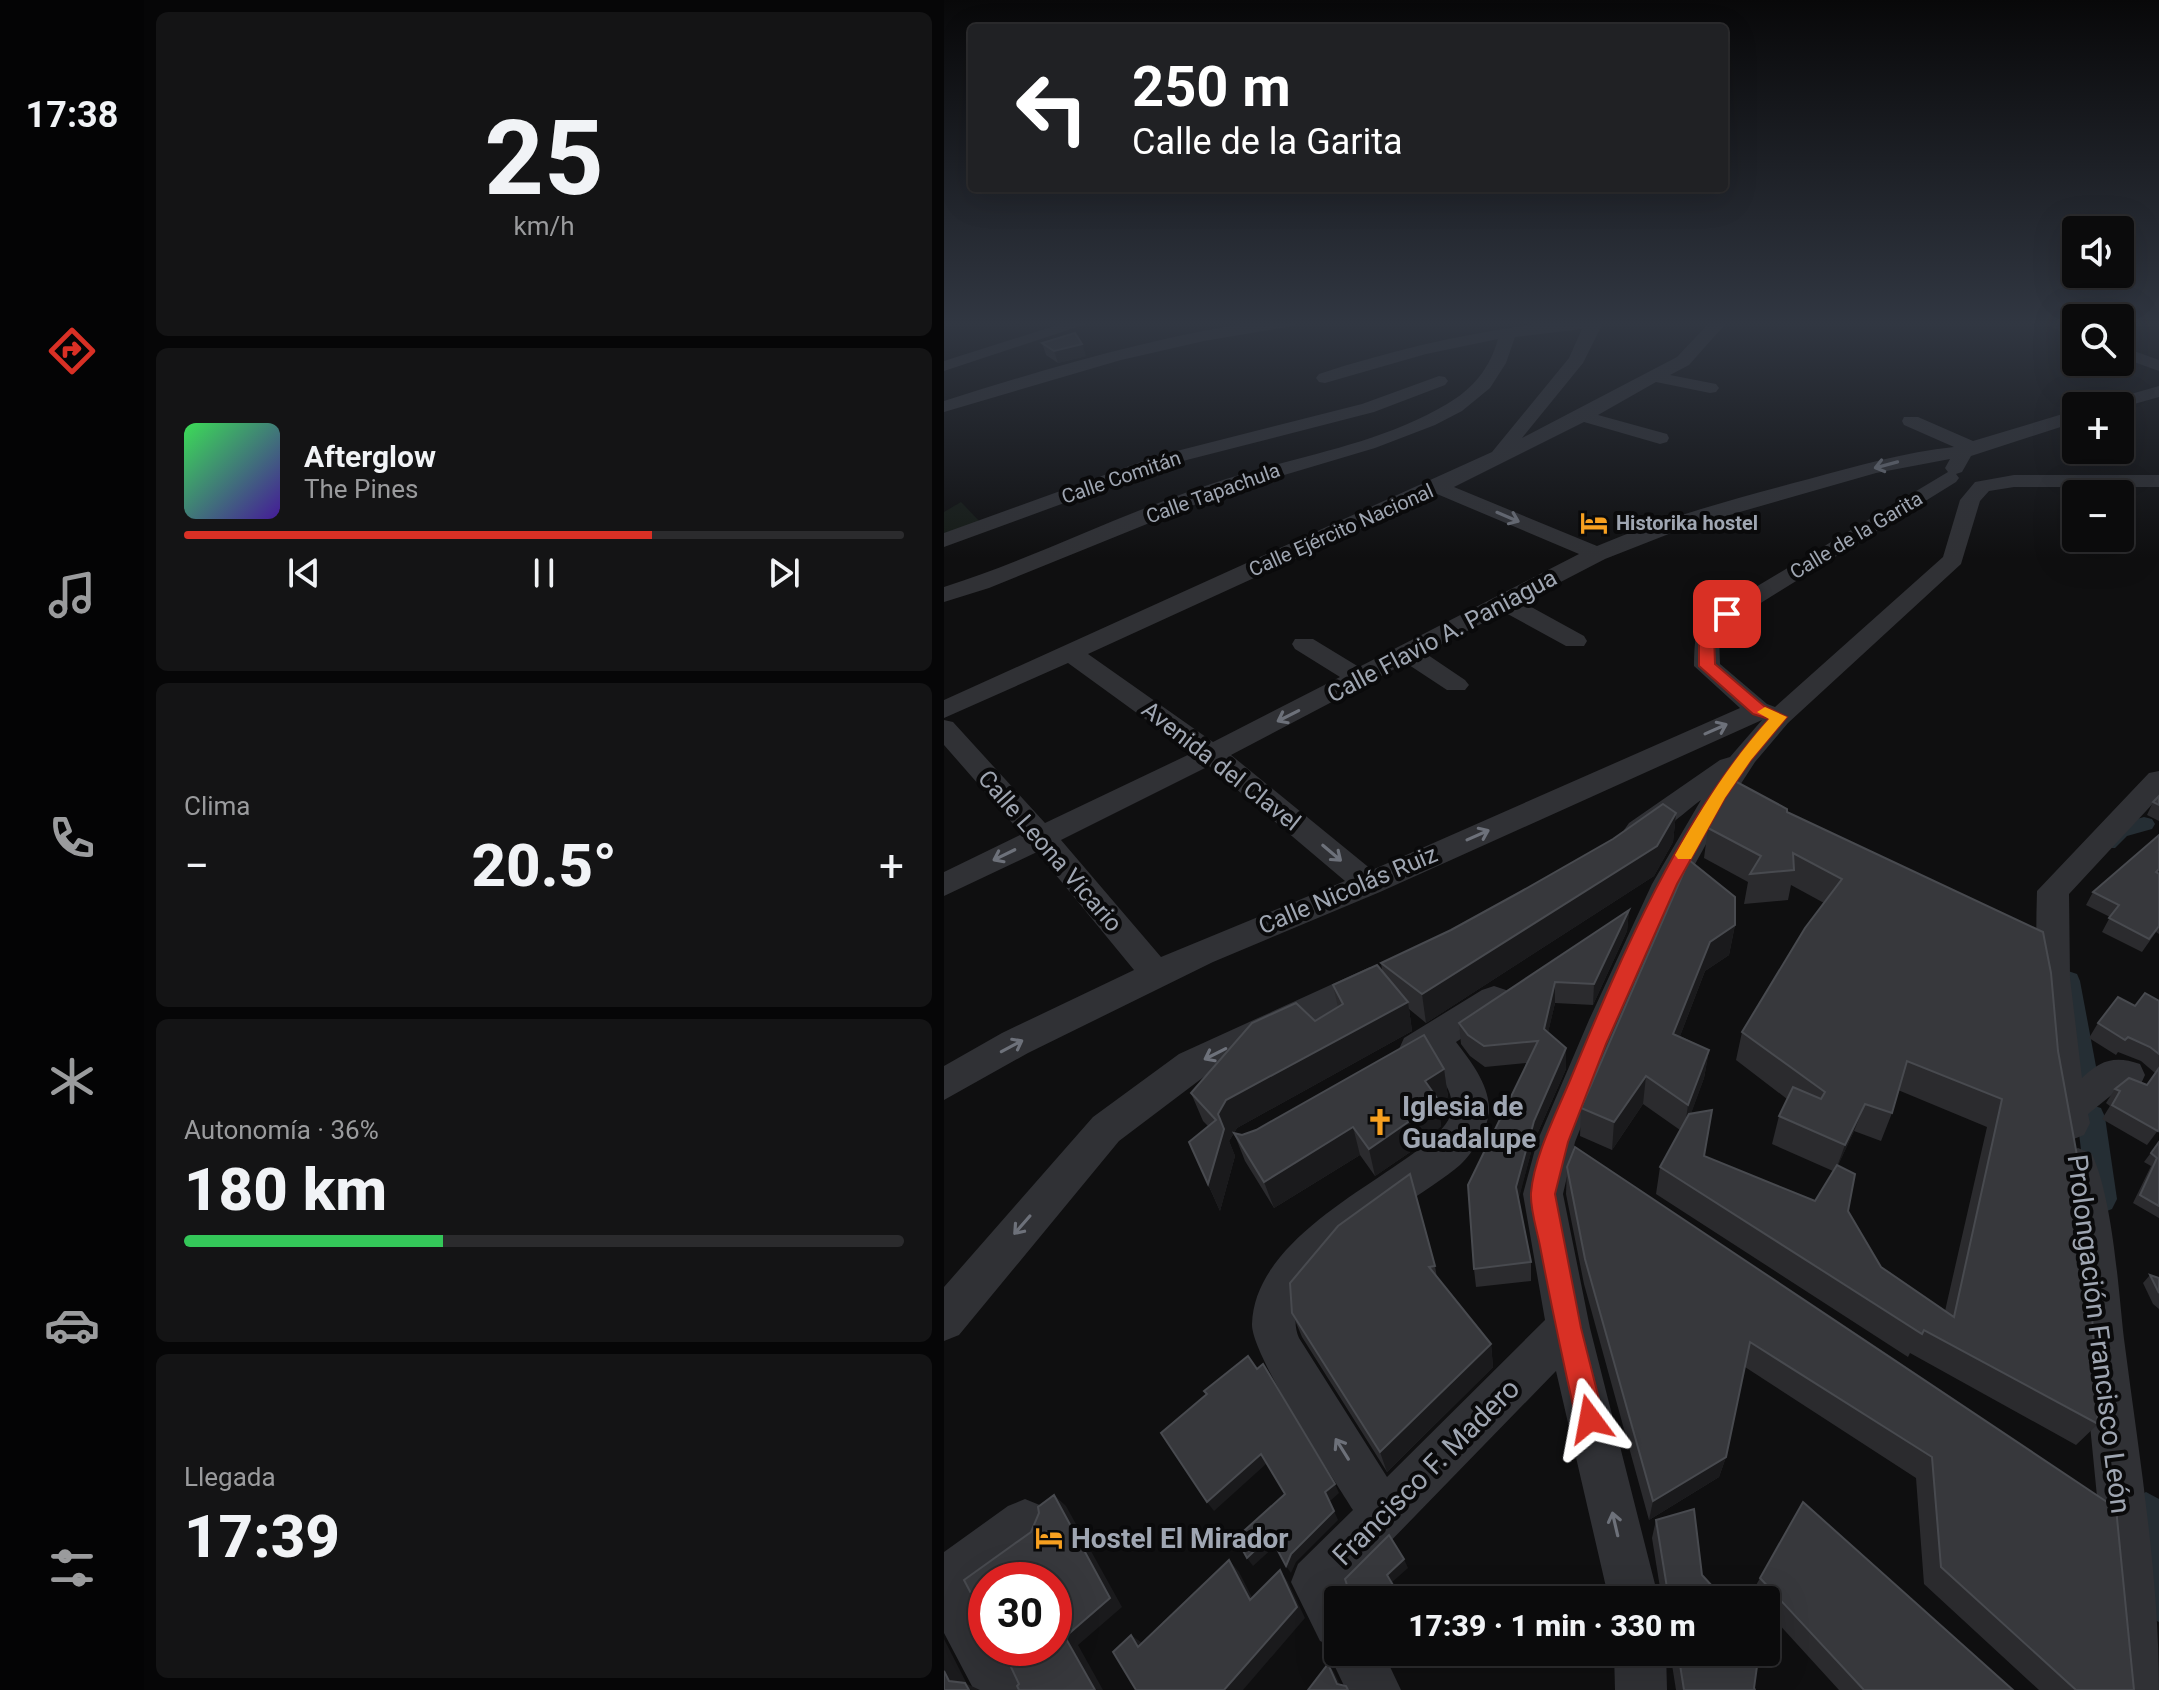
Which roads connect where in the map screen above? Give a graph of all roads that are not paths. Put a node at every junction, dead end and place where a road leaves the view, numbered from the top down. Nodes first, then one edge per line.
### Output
1 (1389, 400) edge
2 (1462, 400) edge
3 (1543, 400) edge
4 (1612, 400) edge
5 (1582, 416) junction
6 (2062, 420) edge
7 (1911, 421) dead end
8 (1660, 438) dead end
9 (1967, 450) junction
10 (1495, 458) junction
11 (1949, 478) junction
12 (2159, 481) edge
13 (1437, 487) junction
14 (1970, 500) junction
15 (1033, 508) junction
16 (944, 540) edge
17 (1078, 544) junction
18 (1597, 554) junction
19 (944, 595) edge
20 (1506, 603) junction
21 (1575, 641) dead end
22 (1304, 644) dead end
23 (1070, 653) junction
24 (1409, 654) junction
25 (1360, 679) junction
26 (1456, 685) dead end
27 (944, 710) edge
28 (1769, 713) junction
29 (944, 728) edge
30 (1212, 754) junction
31 (1745, 756) junction
32 (2159, 780) edge
33 (2144, 815) edge
34 (1041, 837) junction
35 (1611, 850) edge
36 (1369, 884) junction
37 (1668, 884) junction
38 (944, 885) edge
39 (1618, 918) edge
40 (1400, 967) edge
41 (1156, 974) junction
42 (1517, 985) edge
43 (1434, 1039) junction
44 (1388, 1066) edge
45 (2127, 1075) edge
46 (944, 1084) edge
47 (2068, 1107) junction
48 (944, 1320) edge
49 (1568, 1328) junction
50 (1383, 1515) junction
51 (1025, 1523) dead end
52 (944, 1579) edge
53 (1631, 1586) edge
54 (1324, 1597) edge
55 (1362, 1666) edge
56 (1640, 1666) edge
57 (1002, 1690) edge
58 (1375, 1690) edge
59 (1641, 1690) edge
60 (2142, 1690) edge

1 - 15 street, Calle Comitán
2 - 17 street, Calle Tapachula
3 - 10 street
4 - 5 street, Calle Ejército Nacional
5 - 8 street
5 - 10 street, Calle Ejército Nacional
6 - 9 street
7 - 9 street
9 - 11 street, Calle de la Garita
9 -> 18 street, Calle Flavio A. Paniagua
10 - 13 street, Calle Ejército Nacional
11 - 14 street, Calle de la Garita
11 - 28 street, Calle de la Garita
12 - 14 street
13 -> 18 street
13 - 23 street, Calle Ejército Nacional
14 - 28 street
15 - 16 street, Calle Comitán
15 - 17 street
17 - 19 street, Calle Tapachula
18 - 20 street, Calle Flavio A. Paniagua
20 - 21 street
20 - 24 street, Calle Flavio A. Paniagua
22 - 25 street
23 - 27 street, Calle Ejército Nacional
23 - 30 street, Avenida del Clavel
24 - 25 street, Calle Flavio A. Paniagua
24 - 26 street
25 -> 30 street, Calle Flavio A. Paniagua
28 - 31 street
36 -> 28 street, Calle Nicolás Ruiz
29 - 34 street, Calle Leona Vicario
30 - 34 street, Calle Flavio A. Paniagua
30 -> 36 street, Avenida del Clavel
31 - 35 street
31 - 37 street
32 - 33 street, Prolongación Francisco León
33 - 47 street, Prolongación Francisco León
34 -> 38 street, Calle Flavio A. Paniagua
34 - 41 street, Calle Leona Vicario
36 - 41 street, Calle Nicolás Ruiz
37 - 39 street
37 - 49 street
40 -> 48 street
46 -> 41 street, Calle Nicolás Ruiz
42 - 43 street
43 - 44 street
50 -> 43 street
45 - 47 street
47 - 60 street, Prolongación Francisco León
49 - 50 street, Francisco F. Madero
53 -> 49 street
50 - 54 street, Francisco F. Madero
51 - 52 street
52 - 57 street
55 - 58 street
56 - 59 street

